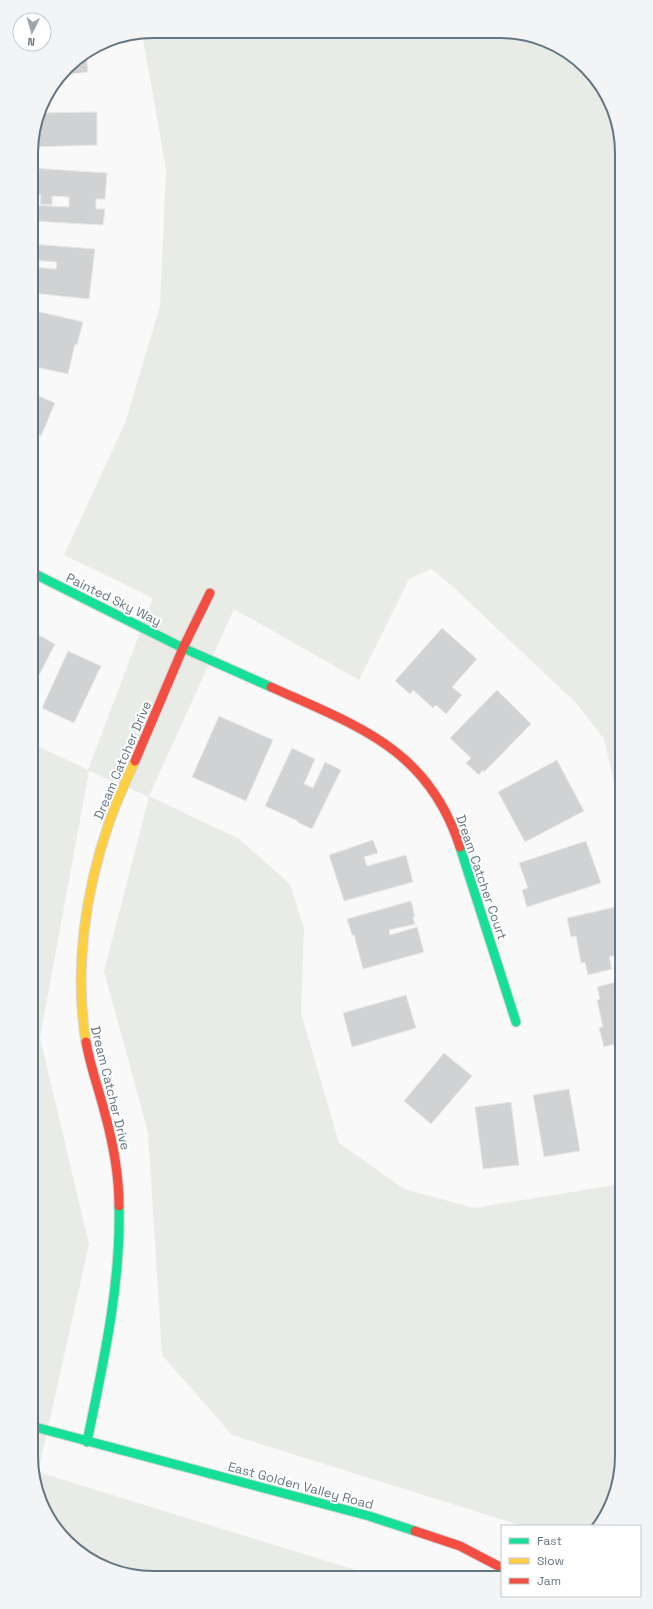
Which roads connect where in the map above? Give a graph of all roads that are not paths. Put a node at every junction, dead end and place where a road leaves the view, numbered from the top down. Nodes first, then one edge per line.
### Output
1 (38, 576) edge
2 (210, 593) dead end
3 (183, 648) junction
4 (516, 1022) dead end
5 (38, 1429) edge
6 (87, 1442) junction
7 (501, 1567) edge

1 - 3 street, Painted Sky Way
2 - 3 street, Dream Catcher Drive
3 - 4 street, Dream Catcher Court
3 - 6 street, Dream Catcher Drive
5 - 6 street, East Golden Valley Road
6 - 7 street, East Golden Valley Road

